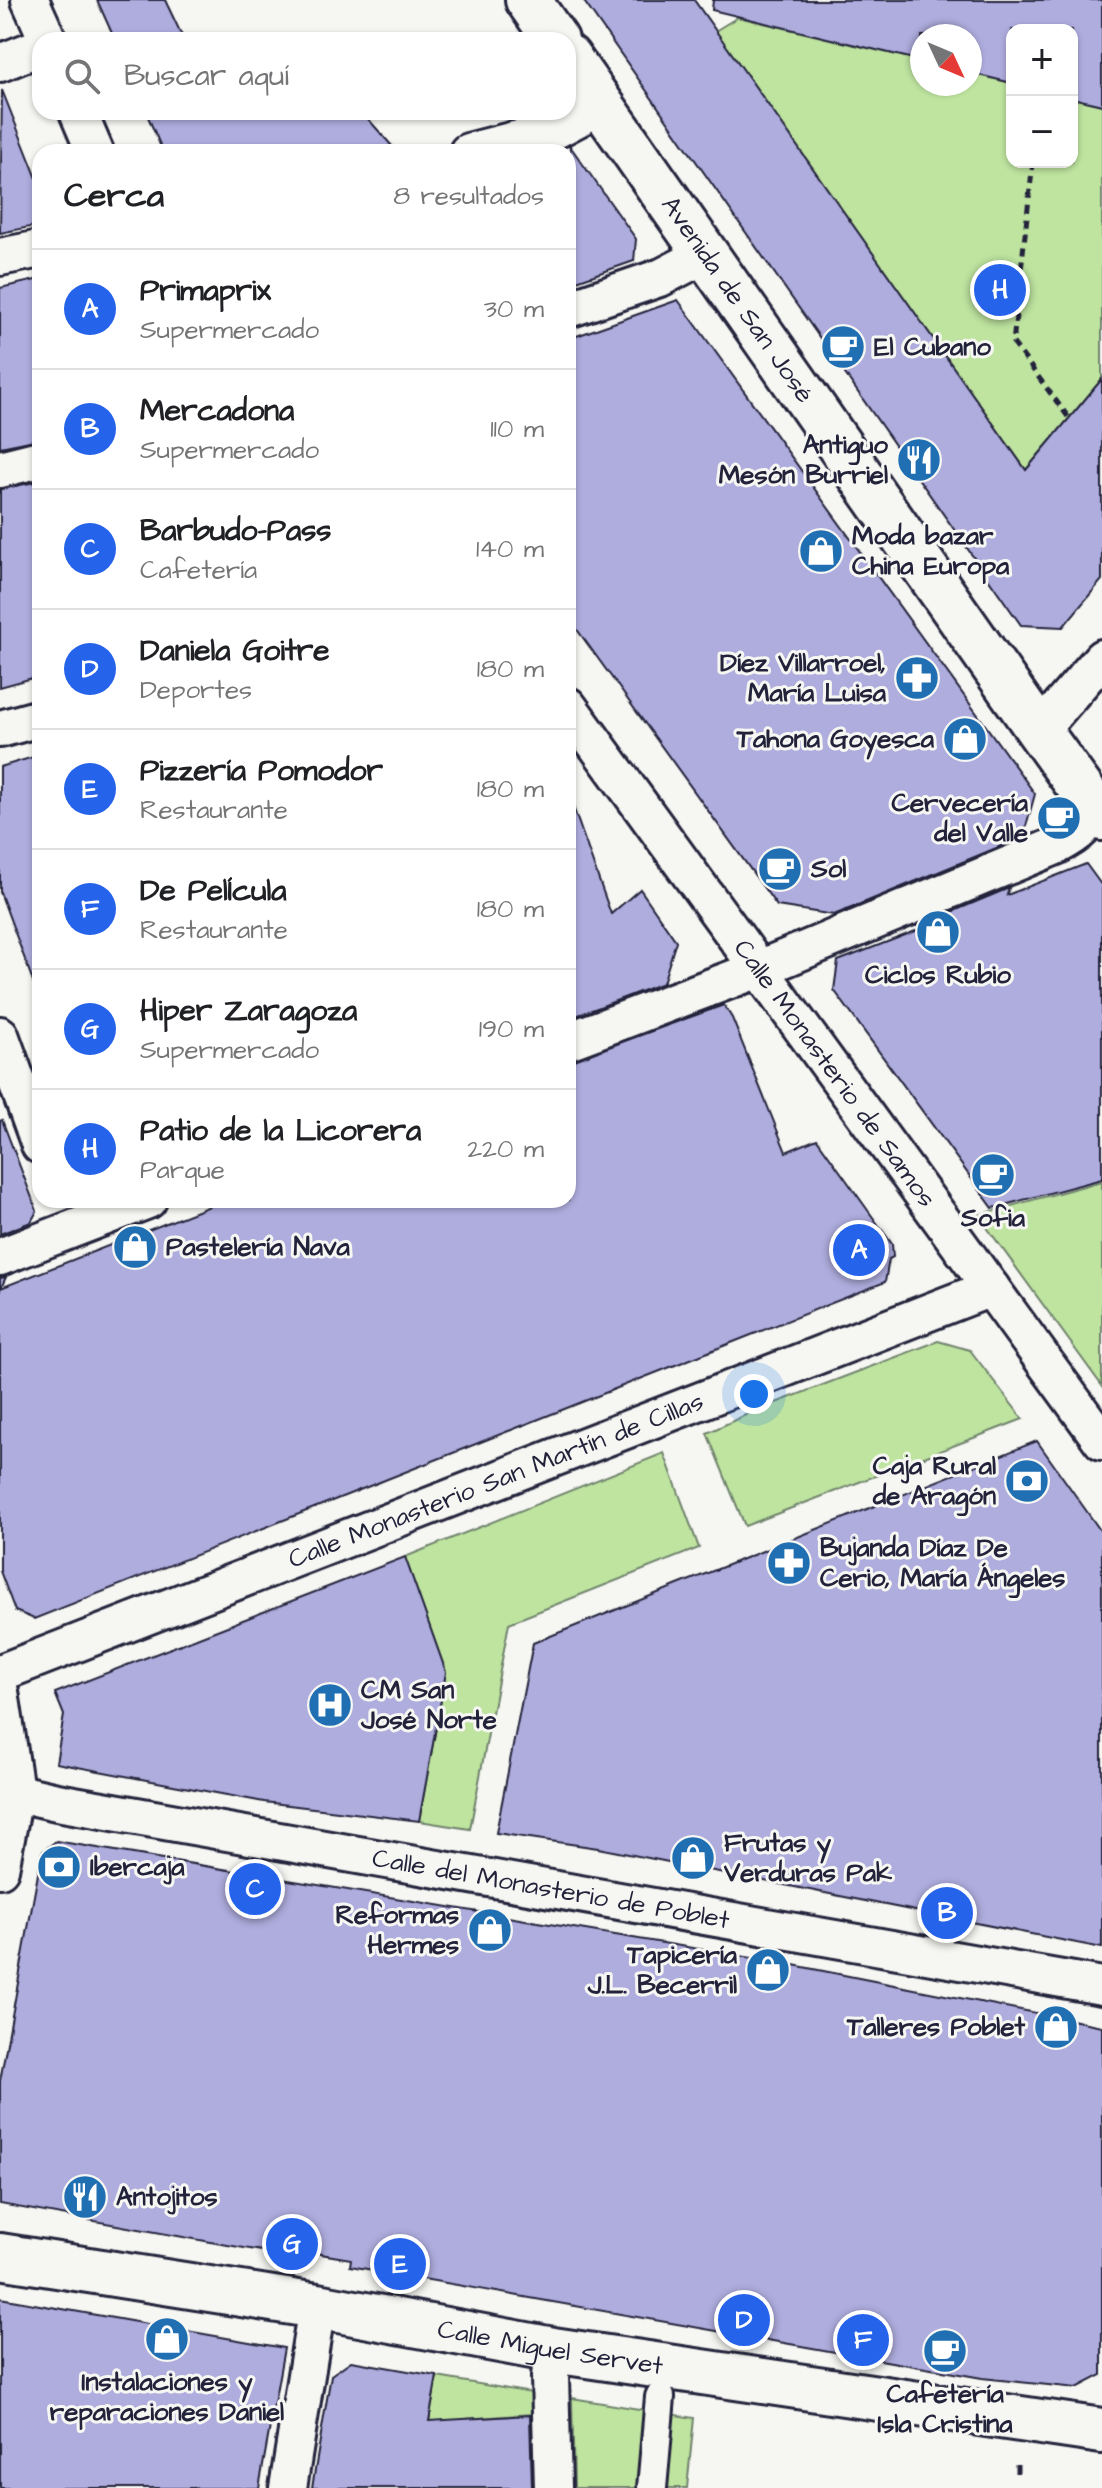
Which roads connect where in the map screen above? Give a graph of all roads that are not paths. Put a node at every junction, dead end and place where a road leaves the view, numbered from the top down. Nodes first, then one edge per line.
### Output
1 (30, 0) edge
2 (528, 0) edge
3 (44, 32) edge
4 (550, 32) edge
5 (32, 50) edge
6 (0, 63) edge
7 (576, 68) edge
8 (602, 105) junction
9 (576, 119) edge
10 (81, 120) edge
11 (574, 120) edge
12 (92, 144) edge
13 (499, 144) edge
14 (32, 251) edge
15 (706, 254) junction
16 (0, 257) edge
17 (576, 306) edge
18 (32, 461) edge
19 (0, 469) edge
20 (1102, 658) edge
21 (576, 717) edge
22 (32, 720) edge
23 (0, 729) edge
24 (1039, 731) junction
25 (1097, 811) edge
26 (759, 969) junction
27 (0, 1035) edge
28 (576, 1038) edge
29 (32, 1123) edge
30 (104, 1208) edge
31 (65, 1215) edge
32 (0, 1257) edge
33 (991, 1288) junction
34 (1102, 1441) edge
35 (0, 1673) edge
36 (0, 1692) edge
37 (8, 1790) edge
38 (0, 1869) edge
39 (1102, 1986) edge
40 (0, 2256) edge
41 (317, 2306) junction
42 (553, 2350) junction
43 (660, 2397) dead end
44 (1102, 2431) edge
45 (288, 2488) edge
46 (553, 2488) edge
47 (652, 2488) edge

1 - 3 street
2 - 4 main road
5 - 6 street
7 - 8 main road, Avenida de San José
8 - 9 street
8 - 15 main road, Avenida de San José
10 - 12 street
11 - 13 street
14 - 16 street
15 - 17 street
15 - 24 main road, Avenida de San José
18 - 19 street
20 - 24 street
21 - 26 street, Calle Monasterio de Samos
22 - 23 street
24 - 25 main road, Avenida de San José
25 - 26 street
26 - 28 street
26 - 33 street, Calle Monasterio de Samos
27 - 29 street
30 - 31 street
31 - 32 street
33 - 34 street, Calle Monasterio de Samos
33 - 35 street, Calle Monasterio San Martín de Cillas
36 - 37 street
37 - 38 street
37 - 39 street, Calle del Monasterio de Poblet
40 - 41 main road, Calle Miguel Servet
41 - 42 main road, Calle Miguel Servet
41 - 45 street
42 - 44 main road, Calle Miguel Servet
42 - 46 street
43 - 47 street

